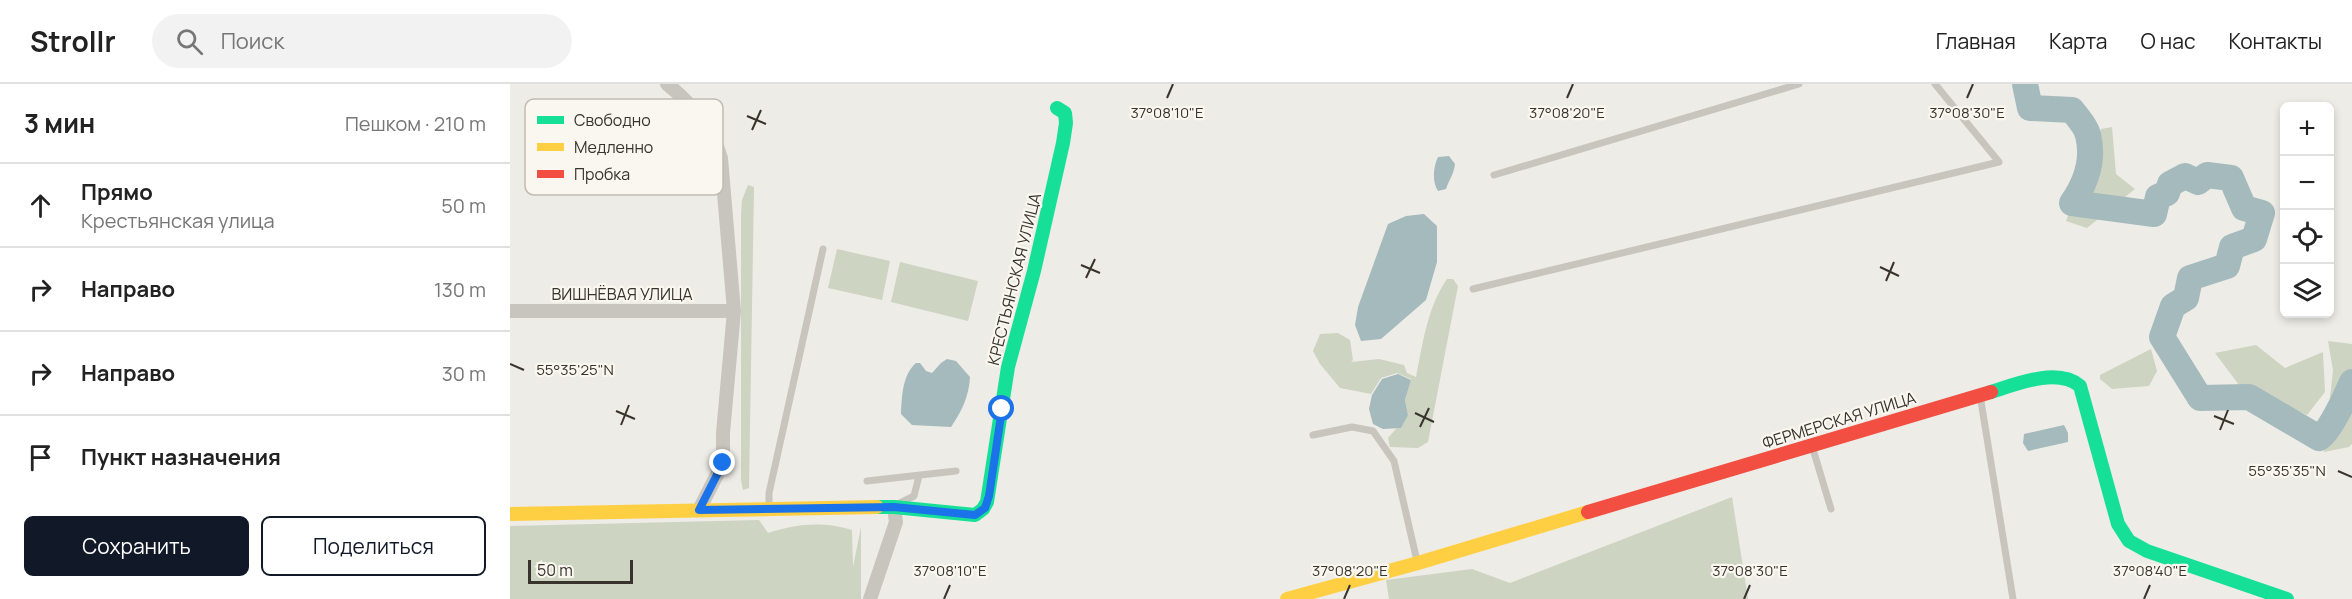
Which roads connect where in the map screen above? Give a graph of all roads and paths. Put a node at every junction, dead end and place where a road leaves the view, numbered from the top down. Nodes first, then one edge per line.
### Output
1 (667, 84) edge
2 (1799, 84) edge
3 (1935, 84) edge
4 (683, 99) edge
5 (1058, 108) dead end
6 (1494, 175) dead end
7 (723, 182) edge
8 (823, 249) dead end
9 (1473, 289) dead end
10 (510, 311) edge
11 (734, 311) junction
12 (1980, 395) junction
13 (1313, 435) dead end
14 (1812, 446) junction
15 (956, 471) dead end
16 (918, 476) junction
17 (867, 481) dead end
18 (894, 507) junction
19 (1831, 509) dead end
20 (699, 510) junction
21 (769, 510) junction
22 (510, 514) edge
23 (1418, 563) junction
24 (870, 599) edge
25 (1287, 599) edge
26 (2013, 599) edge
27 (2287, 599) edge

1 - 4 street
2 - 6 lane
3 - 9 lane
5 - 18 street, КРЕСТЬЯНСКАЯ УЛИЦА
7 - 11 street
8 - 21 lane
10 - 11 street, ВИШНЁВАЯ УЛИЦА
11 - 20 street
12 - 14 street, ФЕРМЕРСКАЯ УЛИЦА
12 - 26 lane
12 - 27 street, ФЕРМЕРСКАЯ УЛИЦА
13 - 23 lane
14 - 19 lane
14 - 23 street, ФЕРМЕРСКАЯ УЛИЦА
15 - 16 lane
16 - 17 lane
16 - 18 lane
18 - 21 street
18 - 24 street
20 - 21 street
20 - 22 street
23 - 25 street, ФЕРМЕРСКАЯ УЛИЦА

